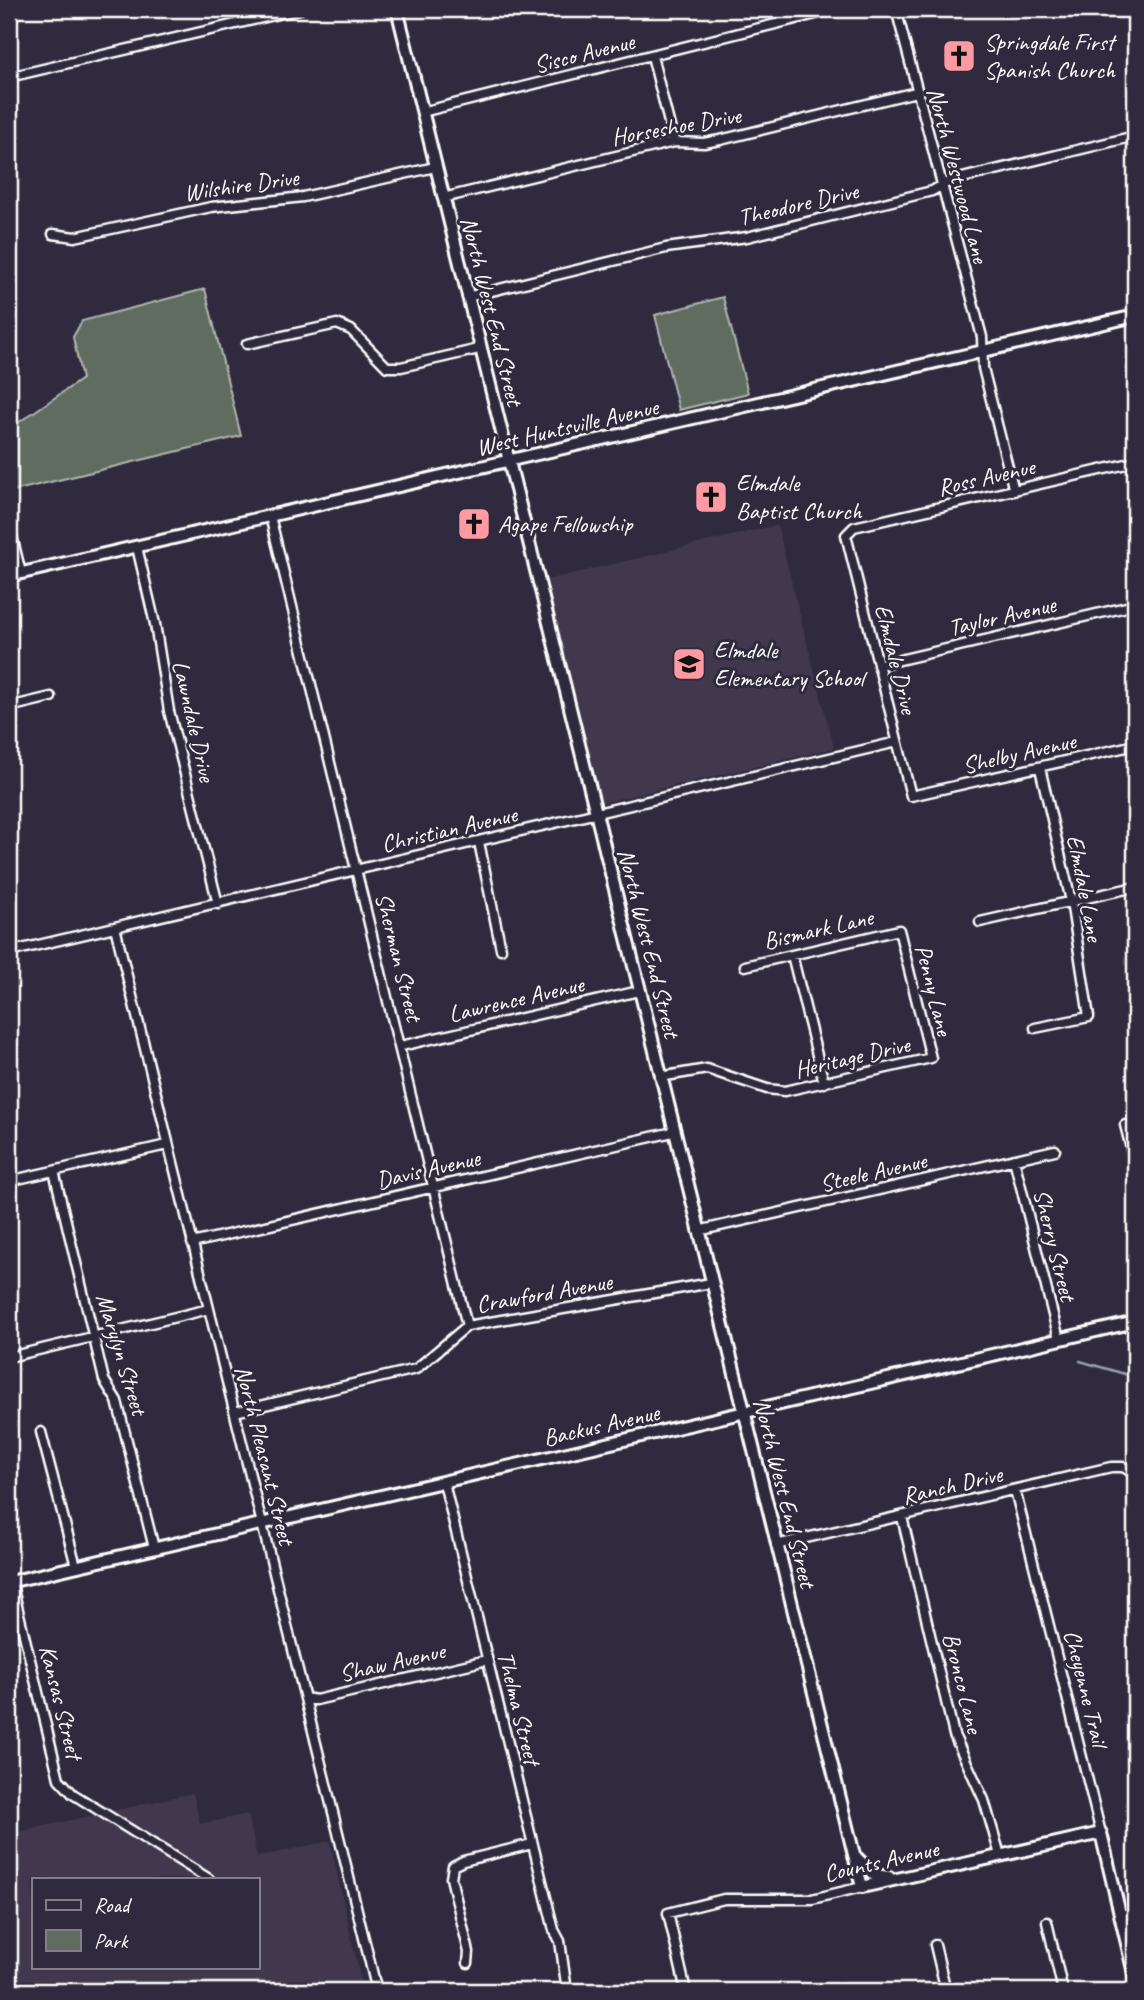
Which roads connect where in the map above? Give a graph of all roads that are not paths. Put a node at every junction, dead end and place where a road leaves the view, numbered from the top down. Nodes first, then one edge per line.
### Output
1 (300, 9) edge
2 (397, 9) edge
3 (836, 9) edge
4 (896, 9) edge
5 (652, 56) junction
6 (9, 77) edge
7 (916, 92) junction
8 (422, 112) junction
9 (1135, 136) edge
10 (674, 142) junction
11 (435, 167) junction
12 (941, 186) junction
13 (443, 198) junction
14 (53, 234) dead end
15 (467, 297) junction
16 (1135, 316) edge
17 (247, 344) dead end
18 (479, 349) junction
19 (982, 352) junction
20 (508, 462) junction
21 (1135, 462) edge
22 (1014, 491) junction
23 (270, 516) junction
24 (9, 524) edge
25 (847, 532) joint
26 (137, 547) junction
27 (21, 573) junction
28 (9, 576) edge
29 (1135, 605) edge
30 (878, 664) junction
31 (51, 697) dead end
32 (9, 707) edge
33 (897, 742) junction
34 (1135, 746) edge
35 (1040, 768) junction
36 (911, 796) joint
37 (595, 813) junction
38 (479, 842) junction
39 (358, 870) junction
40 (1135, 887) edge
41 (1071, 901) junction
42 (218, 904) junction
43 (980, 922) dead end
44 (115, 927) junction
45 (899, 930) joint
46 (501, 950) dead end
47 (9, 952) edge
48 (792, 955) junction
49 (746, 966) dead end
50 (639, 990) junction
51 (1035, 1028) dead end
52 (401, 1046) junction
53 (931, 1058) joint
54 (660, 1077) junction
55 (824, 1083) junction
56 (1125, 1125) dead end
57 (673, 1132) junction
58 (167, 1145) junction
59 (1055, 1150) dead end
60 (1014, 1159) junction
61 (1135, 1164) edge
62 (54, 1171) junction
63 (9, 1181) edge
64 (435, 1187) junction
65 (698, 1231) junction
66 (192, 1244) junction
67 (711, 1283) junction
68 (209, 1309) junction
69 (1135, 1322) edge
70 (467, 1326) junction
71 (94, 1338) junction
72 (1059, 1339) junction
73 (9, 1357) edge
74 (235, 1412) junction
75 (744, 1413) junction
76 (41, 1432) dead end
77 (1135, 1474) edge
78 (444, 1483) junction
79 (1015, 1490) junction
80 (902, 1517) junction
81 (262, 1524) junction
82 (776, 1545) junction
83 (154, 1548) junction
84 (76, 1566) junction
85 (10, 1581) edge
86 (487, 1660) junction
87 (305, 1698) junction
88 (1101, 1833) junction
89 (532, 1844) junction
90 (853, 1853) junction
91 (1000, 1855) junction
92 (207, 1878) edge
93 (903, 1878) junction
94 (862, 1887) junction
95 (1135, 1912) edge
96 (1121, 1915) junction
97 (1047, 1922) dead end
98 (935, 1945) dead end
99 (468, 1964) dead end
100 (1135, 1978) edge
101 (377, 1991) edge
102 (567, 1991) edge
103 (686, 1991) edge
104 (946, 1991) edge
105 (1063, 1991) edge

1 - 6 street
2 - 8 street, North West End Street
3 - 5 street, Sisco Avenue
4 - 7 street, North Westwood Lane
5 - 8 street, Sisco Avenue
5 - 10 street
7 - 10 street, Horseshoe Drive
7 - 12 street, North Westwood Lane
8 - 11 street, North West End Street
9 - 12 street, Theodore Drive
10 - 13 street, Horseshoe Drive
11 - 13 street, North West End Street
11 - 14 street, Wilshire Drive
12 - 15 street, Theodore Drive
12 - 19 street, North Westwood Lane
13 - 15 street, North West End Street
15 - 18 street, North West End Street
16 - 19 street, West Huntsville Avenue
17 - 18 street
18 - 20 street, North West End Street
19 - 20 street, West Huntsville Avenue
19 - 22 street
20 - 23 street, West Huntsville Avenue
20 - 37 street, North West End Street
21 - 22 street, Ross Avenue
22 - 25 street, Ross Avenue
23 - 26 street, West Huntsville Avenue
23 - 39 street, Sherman Street
24 - 27 street
25 - 30 street, Elmdale Drive
26 - 27 street, West Huntsville Avenue
26 - 42 street, Lawndale Drive
27 - 28 street, West Huntsville Avenue
29 - 30 street, Taylor Avenue
30 - 33 street, Elmdale Drive
31 - 32 street
33 - 36 street, Elmdale Drive
33 - 37 street, Christian Avenue
34 - 35 street, Shelby Avenue
35 - 36 street, Shelby Avenue
35 - 41 street, Elmdale Lane
37 - 38 street, Christian Avenue
37 - 50 street, North West End Street
38 - 39 street, Christian Avenue
38 - 46 street
39 - 42 street, Christian Avenue
39 - 52 street, Sherman Street
40 - 41 street
41 - 43 street
41 - 51 street, Elmdale Lane
42 - 44 street, Christian Avenue
44 - 47 street, Christian Avenue
44 - 58 street, North Pleasant Street
45 - 48 street, Bismark Lane
45 - 53 street, Penny Lane
48 - 49 street, Bismark Lane
48 - 55 street
50 - 52 street, Lawrence Avenue
50 - 54 street, North West End Street
52 - 64 street, Sherman Street
53 - 55 street, Heritage Drive
54 - 55 street, Heritage Drive
54 - 57 street, North West End Street
56 - 61 street
57 - 64 street, Davis Avenue
57 - 65 street, North West End Street
58 - 62 street
58 - 66 street, North Pleasant Street
59 - 60 street, Steele Avenue
60 - 65 street, Steele Avenue
60 - 72 street, Sherry Street
62 - 63 street
62 - 71 street, Marylyn Street
64 - 66 street, Davis Avenue
64 - 70 street, Sherman Street
65 - 67 street, North West End Street
66 - 68 street, North Pleasant Street
67 - 70 street, Crawford Avenue
67 - 75 street, North West End Street
68 - 71 street
68 - 74 street, North Pleasant Street
69 - 72 street, Backus Avenue
70 - 74 street, Crawford Avenue
71 - 73 street
71 - 83 street, Marylyn Street
72 - 75 street, Backus Avenue
74 - 81 street, North Pleasant Street
75 - 78 street, Backus Avenue
75 - 82 street, North West End Street
76 - 84 street
77 - 79 street, Ranch Drive
78 - 81 street, Backus Avenue
78 - 86 street, Thelma Street
79 - 80 street, Ranch Drive
79 - 88 street, Cheyenne Trail
80 - 82 street, Ranch Drive
80 - 91 street, Bronco Lane
81 - 83 street, Backus Avenue
81 - 87 street, North Pleasant Street
82 - 90 street, North West End Street
83 - 84 street, Backus Avenue
84 - 85 street, Backus Avenue
85 - 92 street, Kansas Street
86 - 87 street, Shaw Avenue
86 - 89 street, Thelma Street
87 - 101 street, North Pleasant Street
88 - 91 street, Counts Avenue
88 - 96 street, Cheyenne Trail
89 - 99 street
89 - 102 street, Thelma Street
90 - 93 street
90 - 94 street, North West End Street
91 - 93 street, Counts Avenue
93 - 94 street, Counts Avenue
94 - 103 street, Counts Avenue
95 - 96 street
96 - 100 street, Cheyenne Trail
97 - 105 street
98 - 104 street

